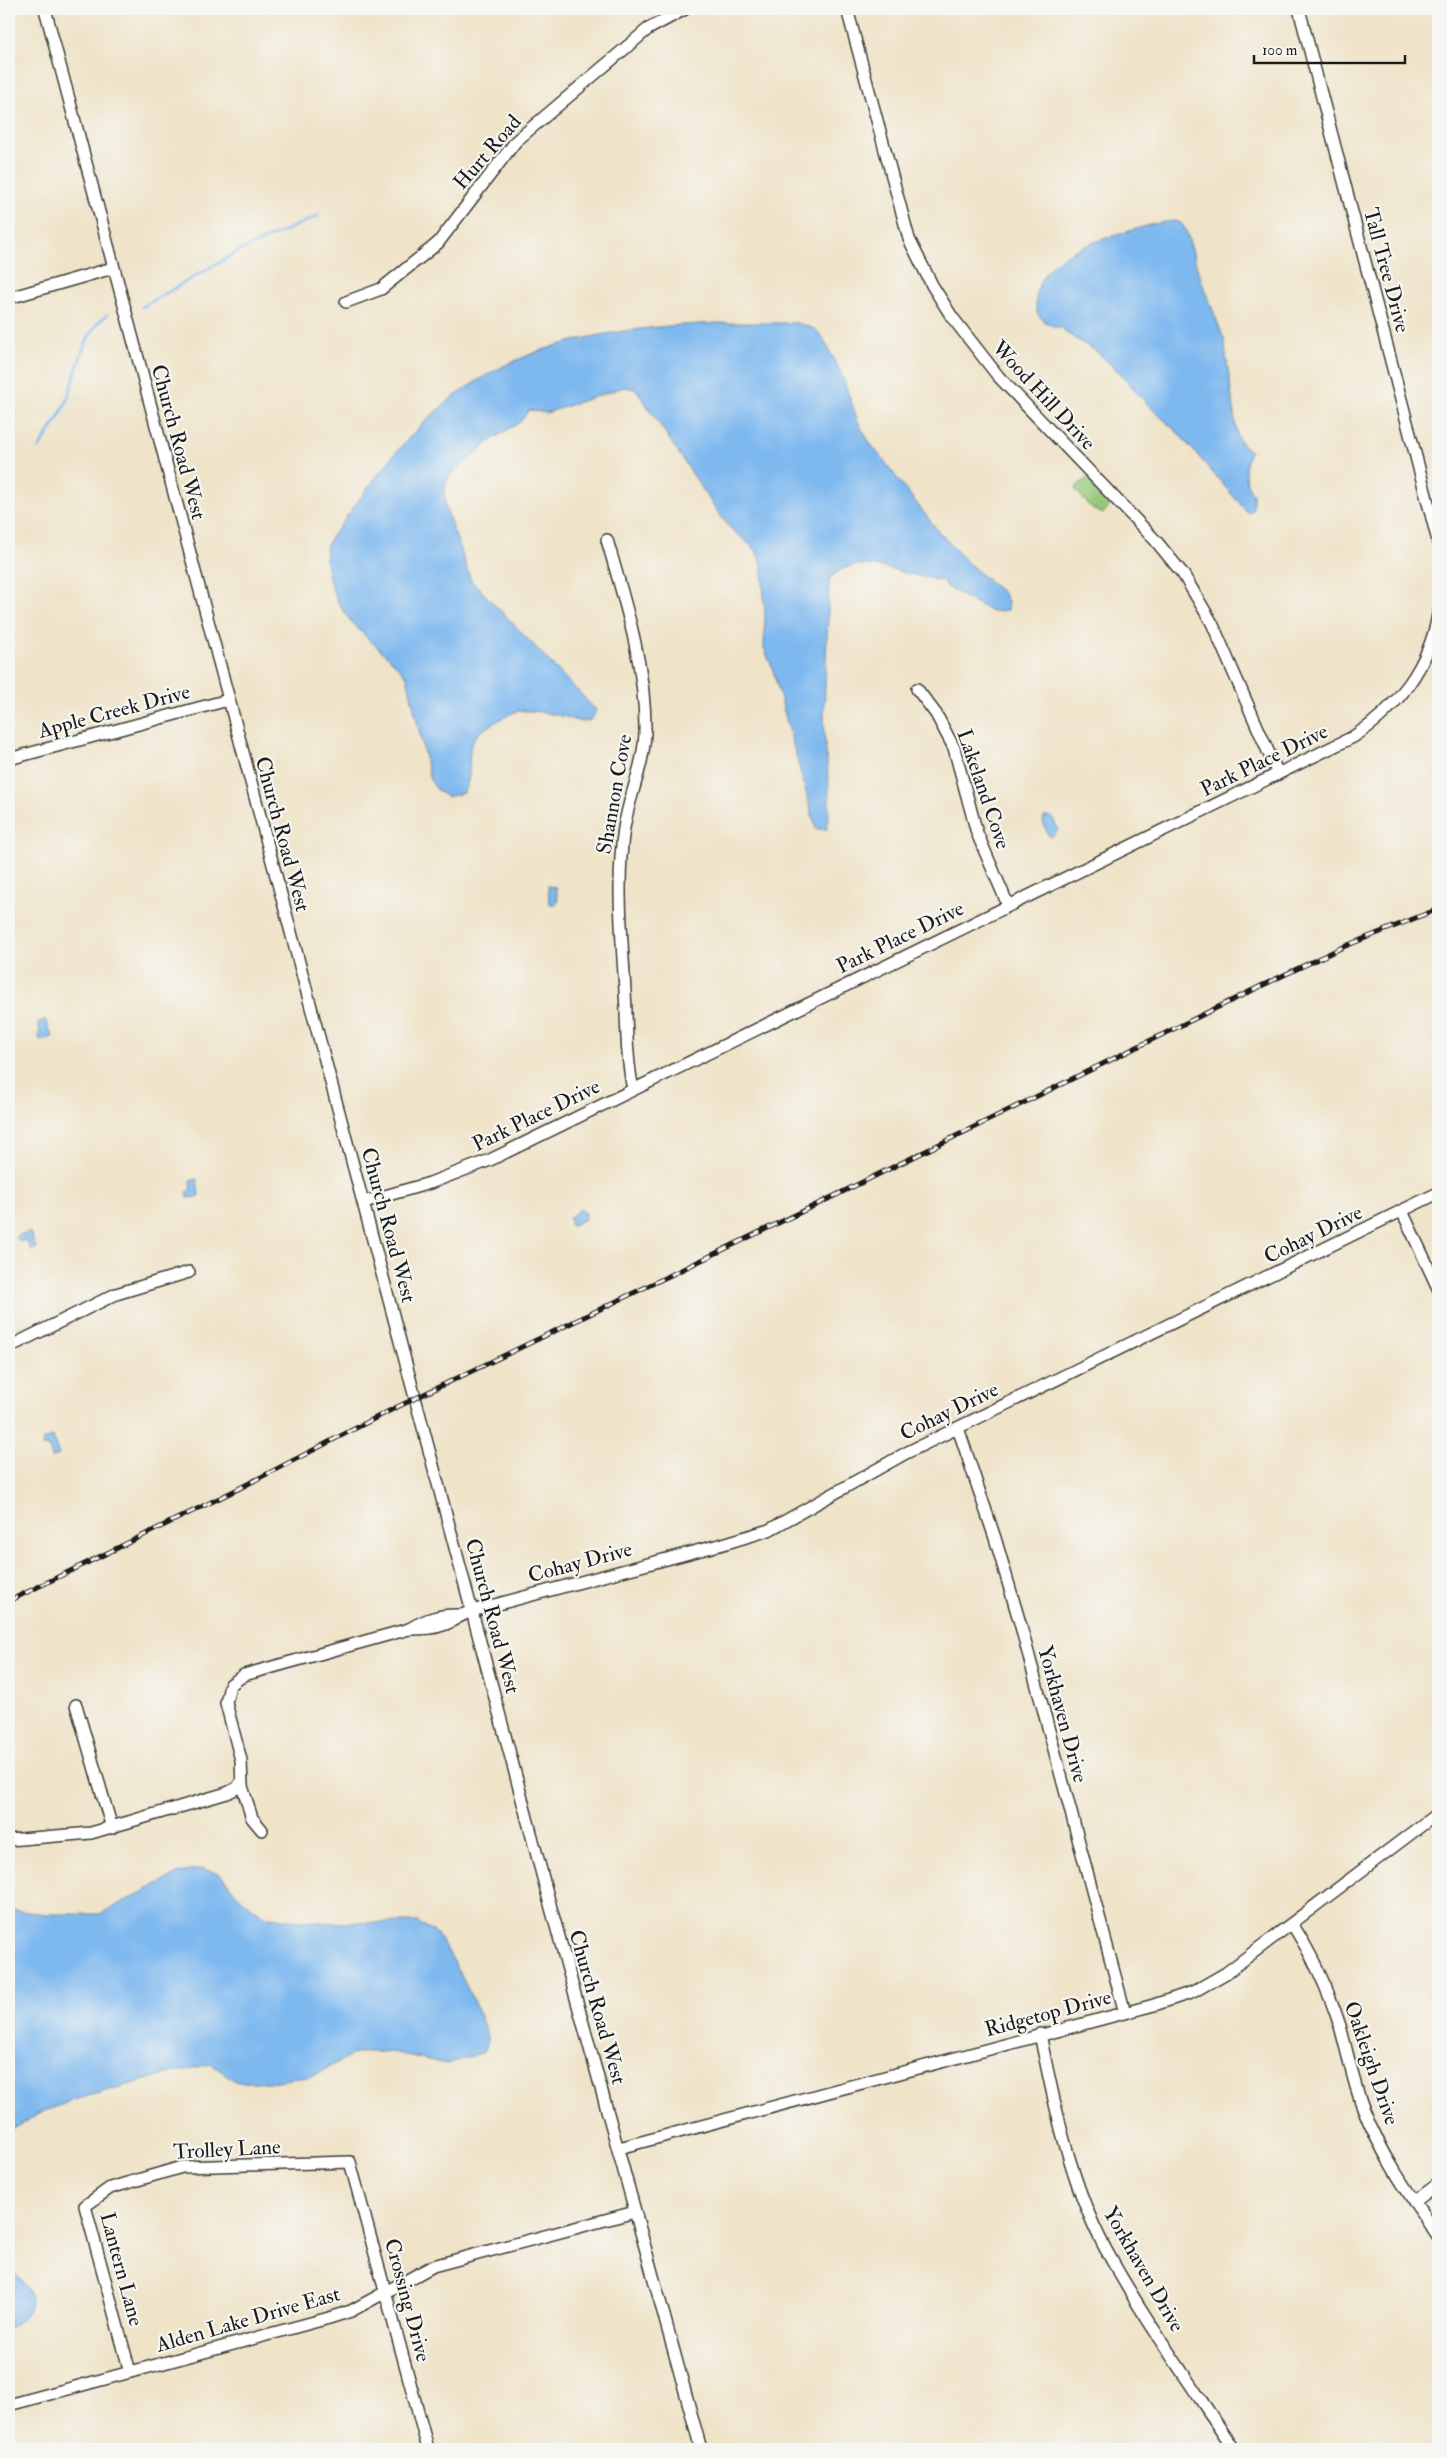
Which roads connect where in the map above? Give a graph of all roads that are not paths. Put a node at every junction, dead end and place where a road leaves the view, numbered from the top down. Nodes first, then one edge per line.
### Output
1 (45, 9) edge
2 (685, 9) edge
3 (847, 9) edge
4 (1299, 9) edge
5 (113, 268) junction
6 (9, 298) edge
7 (346, 302) dead end
8 (607, 540) dead end
9 (1438, 541) edge
10 (1438, 614) edge
11 (917, 689) dead end
12 (228, 700) junction
13 (9, 759) edge
14 (1278, 774) junction
15 (1008, 905) junction
16 (633, 1089) junction
17 (1438, 1192) edge
18 (364, 1202) junction
19 (1402, 1211) junction
20 (189, 1272) dead end
21 (1438, 1288) edge
22 (9, 1347) edge
23 (958, 1428) junction
24 (472, 1611) junction
25 (76, 1705) dead end
26 (241, 1782) junction
27 (1438, 1813) edge
28 (112, 1828) junction
29 (262, 1830) dead end
30 (9, 1840) edge
31 (1292, 1924) junction
32 (1125, 2012) junction
33 (1040, 2034) junction
34 (618, 2148) junction
35 (350, 2162) joint
36 (1438, 2184) edge
37 (1414, 2202) junction
38 (85, 2206) joint
39 (635, 2212) junction
40 (1438, 2238) edge
41 (386, 2291) junction
42 (130, 2372) junction
43 (9, 2405) edge
44 (428, 2449) edge
45 (701, 2449) edge
46 (1234, 2449) edge

1 - 5 street, Church Road West
2 - 7 street, Hurt Road
3 - 14 street, Wood Hill Drive
4 - 9 street, Tall Tree Drive
5 - 6 street
5 - 12 street, Church Road West
8 - 16 street, Shannon Cove
10 - 14 street, Park Place Drive
11 - 15 street, Lakeland Cove
12 - 13 street, Apple Creek Drive
12 - 18 street, Church Road West
14 - 15 street, Park Place Drive
15 - 16 street, Park Place Drive
16 - 18 street, Park Place Drive
17 - 19 street, Cohay Drive
18 - 24 street, Church Road West
19 - 21 street
19 - 23 street, Cohay Drive
20 - 22 street
23 - 24 street, Cohay Drive
23 - 32 street, Yorkhaven Drive
24 - 26 street, Cohay Drive
24 - 34 street, Church Road West
25 - 28 street
26 - 28 street
26 - 29 street
27 - 31 street, Ridgetop Drive
28 - 30 street
31 - 32 street, Ridgetop Drive
31 - 37 street, Oakleigh Drive
32 - 33 street, Ridgetop Drive
33 - 34 street, Ridgetop Drive
33 - 46 street, Yorkhaven Drive
34 - 39 street, Church Road West
35 - 38 street, Trolley Lane
35 - 41 street, Crossing Drive
36 - 37 street
37 - 40 street, Oakleigh Drive
38 - 42 street, Lantern Lane
39 - 41 street, Alden Lake Drive East
39 - 45 street, Church Road West
41 - 42 street, Alden Lake Drive East
41 - 44 street, Crossing Drive
42 - 43 street, Alden Lake Drive East

